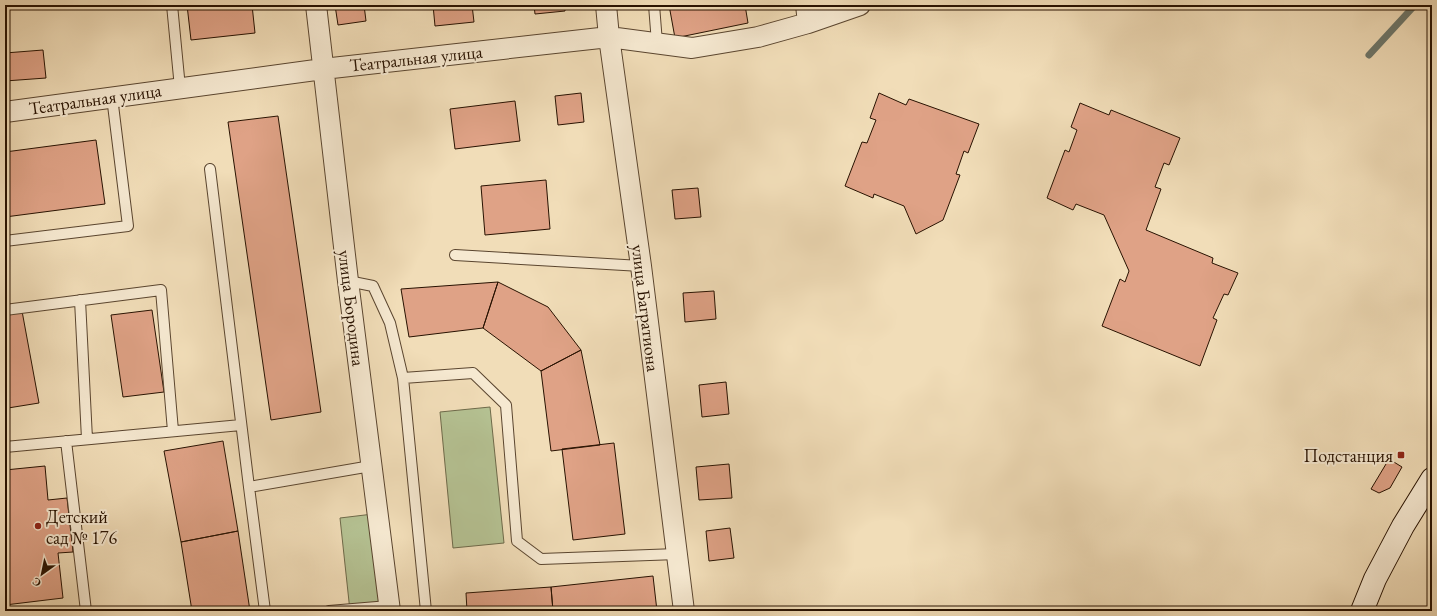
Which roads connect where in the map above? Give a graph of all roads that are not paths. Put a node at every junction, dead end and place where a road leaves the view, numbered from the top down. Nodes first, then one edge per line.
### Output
1 (172, 5) edge
2 (316, 5) edge
3 (606, 5) edge
4 (654, 5) edge
5 (860, 5) edge
6 (807, 14) edge
7 (609, 37) junction
8 (657, 44) junction
9 (323, 68) junction
10 (180, 88) junction
11 (112, 97) junction
12 (5, 112) edge
13 (210, 169) dead end
14 (5, 241) edge
15 (454, 255) dead end
16 (641, 266) junction
17 (348, 281) junction
18 (80, 300) junction
19 (5, 310) edge
20 (403, 378) junction
21 (241, 425) junction
22 (173, 431) junction
23 (87, 439) junction
24 (66, 441) junction
25 (5, 447) edge
26 (371, 466) junction
27 (1432, 479) edge
28 (249, 487) junction
29 (677, 554) junction
30 (389, 609) edge
31 (86, 611) edge
32 (265, 611) edge
33 (329, 611) edge
34 (426, 611) edge
35 (684, 611) edge
36 (1362, 611) edge

1 - 10 lane
2 - 9 street, улица Бородина
3 - 7 street, улица Багратиона
4 - 8 lane
5 - 6 street, Театральная улица
6 - 8 street, Театральная улица
7 - 8 street, Театральная улица
7 - 9 street, Театральная улица
7 - 16 street, улица Багратиона
9 - 10 street, Театральная улица
9 - 17 street, улица Бородина
10 - 11 street, Театральная улица
11 - 12 street, Театральная улица
11 - 14 lane
13 - 21 lane
15 - 16 lane
16 - 29 street, улица Багратиона
17 - 20 lane
17 - 26 street, улица Бородина
18 - 19 lane
18 - 22 lane
18 - 23 lane
20 - 29 lane
20 - 34 lane
21 - 22 lane
21 - 28 lane
22 - 23 lane
23 - 24 lane
24 - 25 lane
24 - 31 lane
26 - 28 lane
26 - 30 street, улица Бородина
27 - 36 main road
28 - 32 lane
29 - 35 street, улица Багратиона
30 - 33 lane

